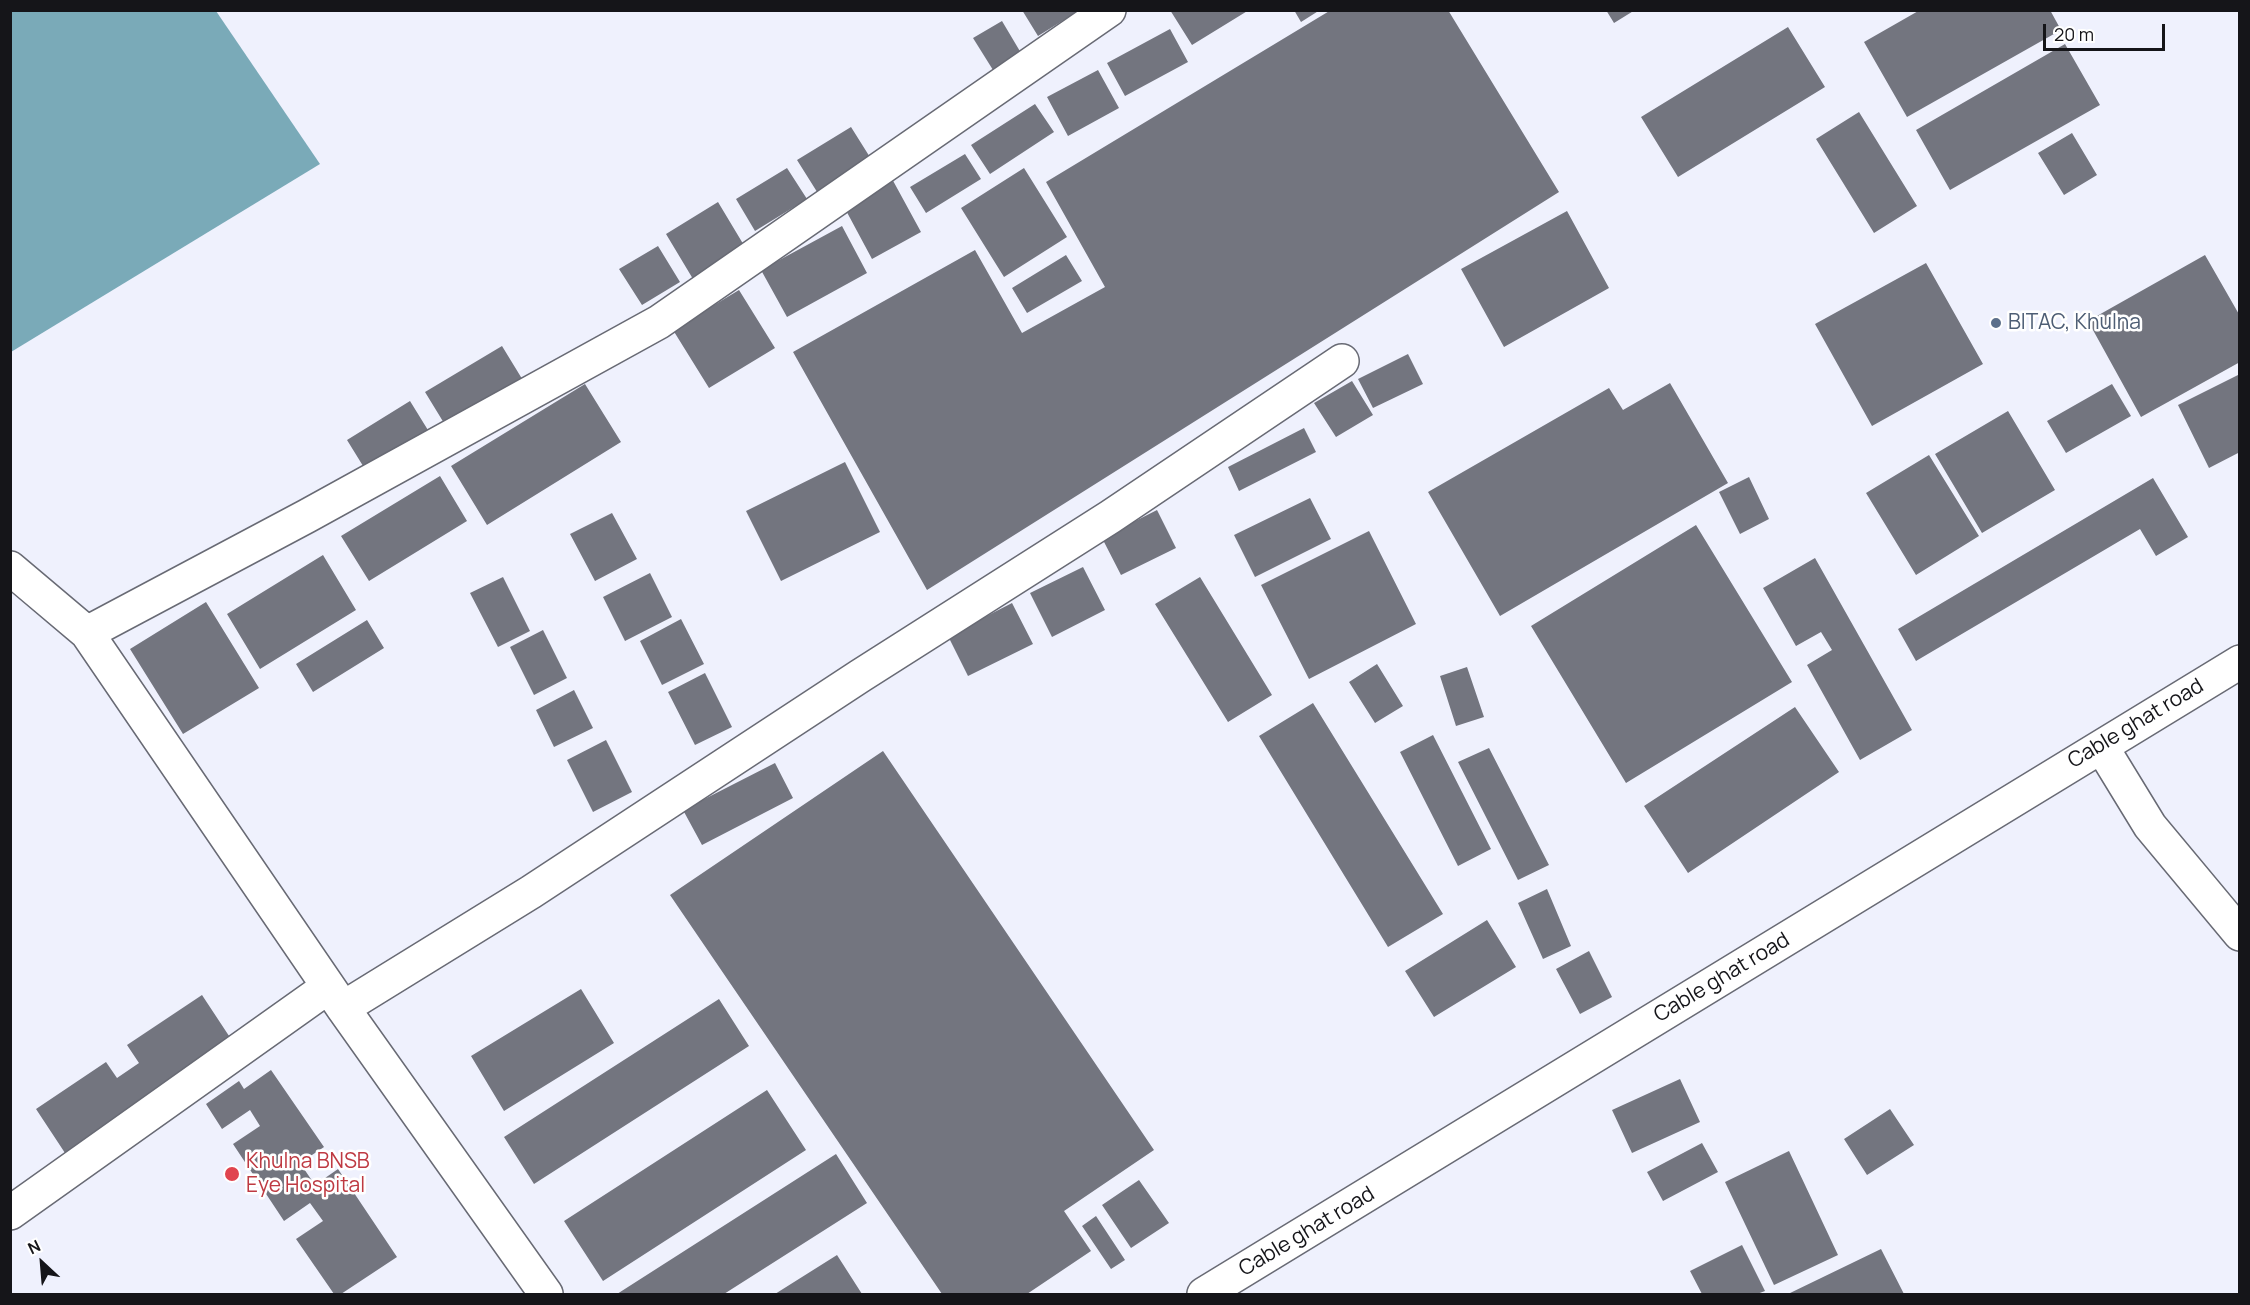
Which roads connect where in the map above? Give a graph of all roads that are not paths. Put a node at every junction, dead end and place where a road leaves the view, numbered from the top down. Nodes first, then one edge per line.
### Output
1 (1109, 10) edge
2 (1342, 361) dead end
3 (10, 568) edge
4 (87, 633) junction
5 (2240, 662) edge
6 (2240, 673) edge
7 (2106, 754) junction
8 (2240, 934) edge
9 (336, 998) junction
10 (10, 1213) edge
11 (546, 1294) edge
12 (1204, 1294) edge
13 (1222, 1294) edge

1 - 4 street
2 - 9 street
3 - 4 street
4 - 9 street
5 - 12 street, Cable ghat road
6 - 7 street, Cable ghat road
7 - 8 street
7 - 13 street, Cable ghat road
9 - 10 street
9 - 11 street

